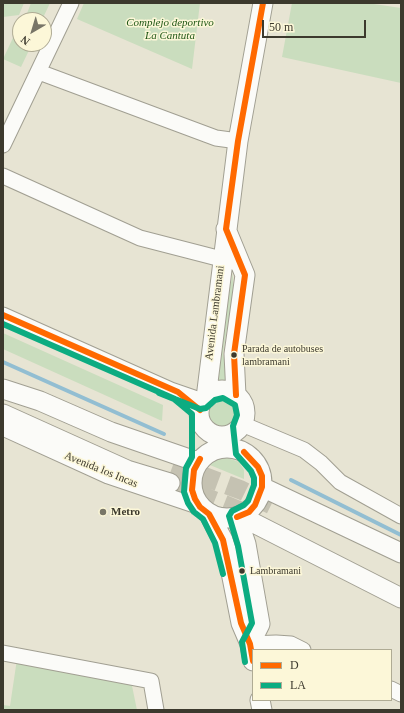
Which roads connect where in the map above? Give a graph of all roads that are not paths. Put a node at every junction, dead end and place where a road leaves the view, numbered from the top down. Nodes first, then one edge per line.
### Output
1 (71, 3) edge
2 (263, 3) edge
3 (40, 72) junction
4 (238, 141) junction
5 (3, 145) edge
6 (3, 176) edge
7 (226, 229) junction
8 (222, 260) junction
9 (241, 264) junction
10 (3, 315) edge
11 (3, 389) edge
12 (3, 394) edge
13 (236, 395) junction
14 (202, 406) junction
15 (3, 414) edge
16 (243, 423) junction
17 (3, 428) edge
18 (244, 452) junction
19 (199, 460) junction
20 (173, 465) tunnel mouth
21 (170, 483) tunnel mouth
22 (262, 487) junction
23 (205, 510) junction
24 (401, 516) edge
25 (239, 517) junction
26 (273, 520) junction
27 (246, 544) junction
28 (401, 552) edge
29 (401, 566) edge
30 (401, 585) edge
31 (401, 598) edge
32 (253, 649) edge
33 (262, 649) edge
34 (301, 649) edge
35 (3, 653) edge
36 (252, 653) edge
37 (156, 710) edge

1 - 3 street
2 - 4 main road, Avenida Lambramani
3 - 4 street
3 - 5 street
4 - 7 main road, Avenida Lambramani
6 - 8 street
7 - 8 main road, Avenida Lambramani
7 - 9 main road, Avenida Lambramani
8 - 9 street
8 - 14 main road, Avenida Lambramani
9 - 13 main road, Avenida Lambramani
10 - 14 street
11 - 19 main road
12 - 20 main road
13 - 14 main road
13 - 16 main road
14 - 16 main road
14 - 19 main road, Avenida Lambramani
15 - 21 main road, Avenida los Incas
16 - 18 main road
16 - 24 street
17 - 23 street, Avenida los Incas
18 - 19 main road
18 - 22 main road
19 - 23 main road
22 - 25 main road
22 - 28 main road
23 - 25 main road
23 - 36 main road
25 - 26 main road
25 - 27 main road
26 - 27 main road
26 - 29 main road
26 - 30 main road
26 - 31 main road
27 - 32 main road
33 - 34 street
35 - 37 street

